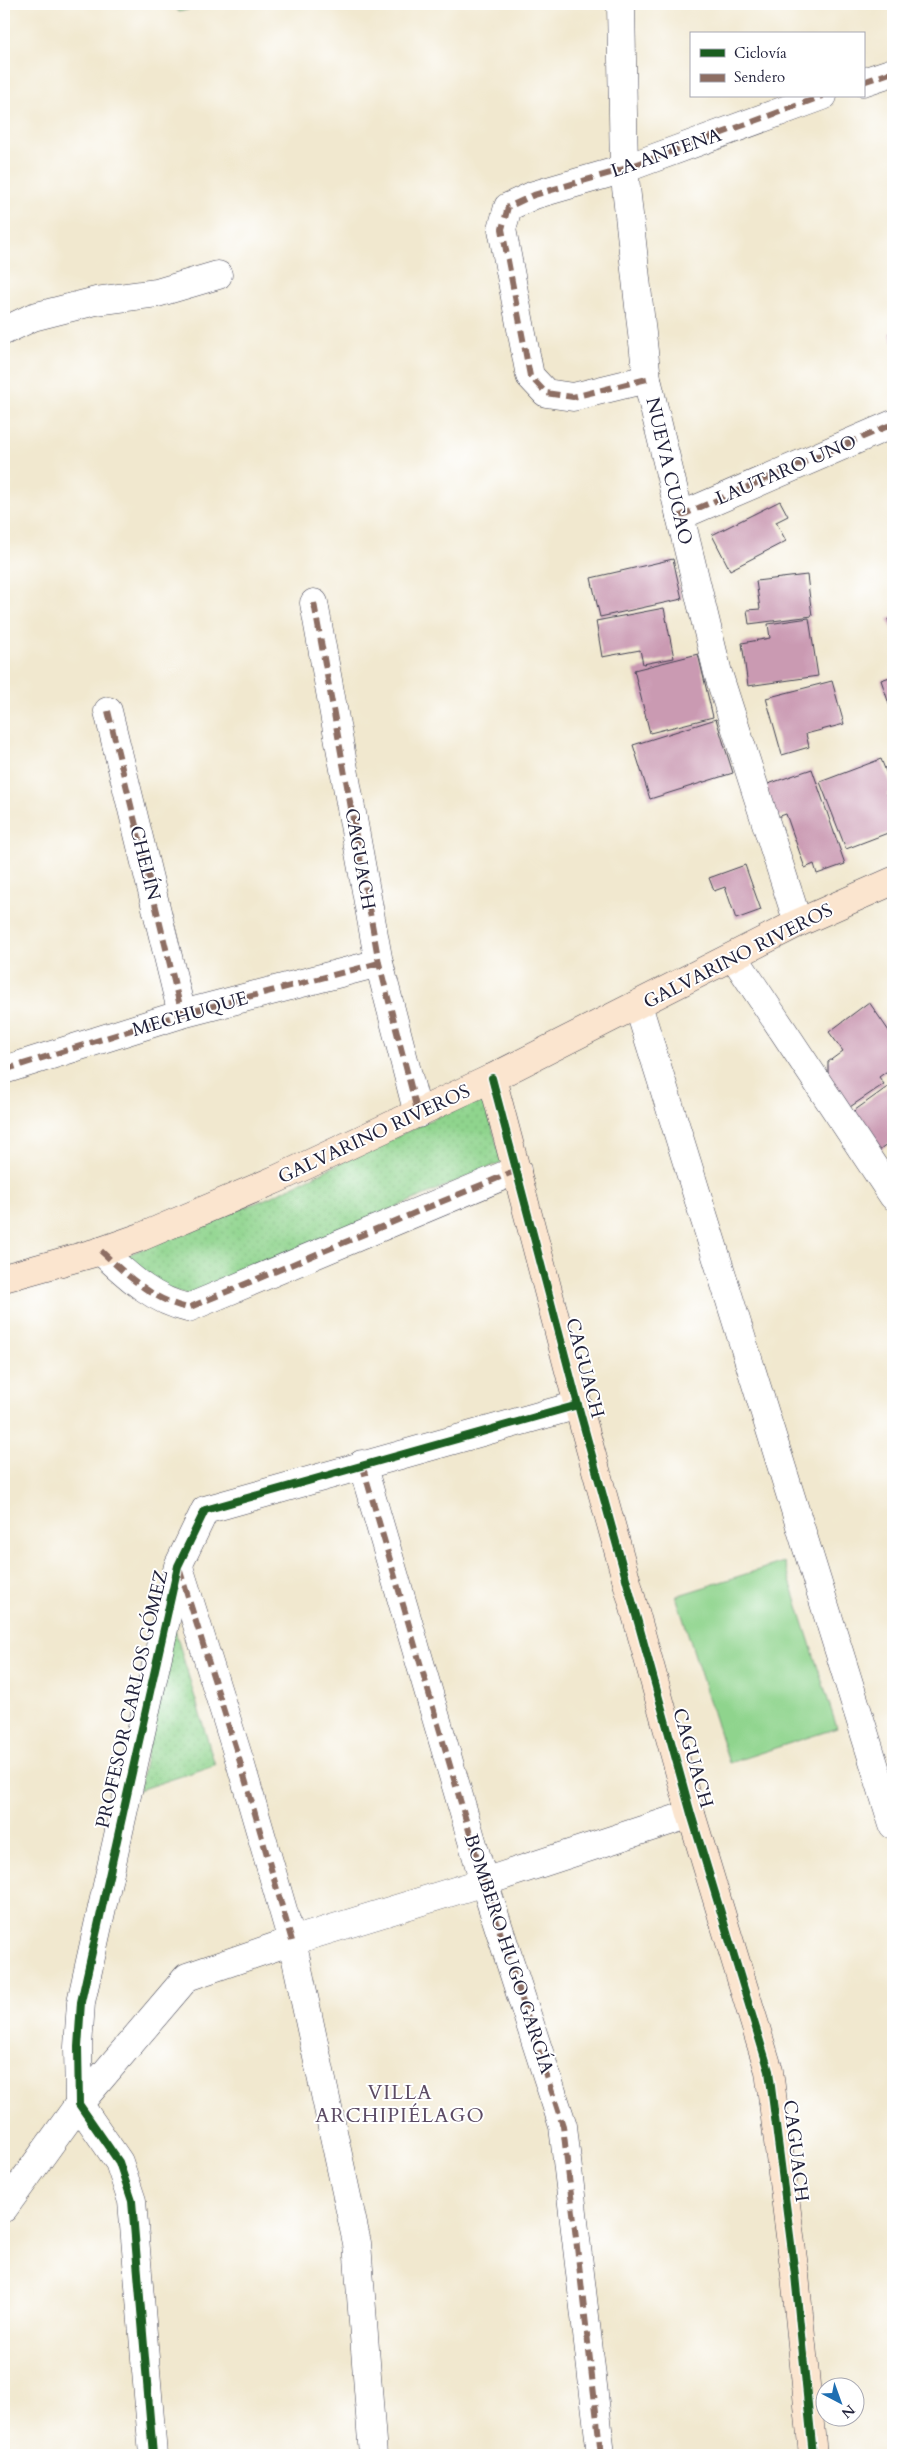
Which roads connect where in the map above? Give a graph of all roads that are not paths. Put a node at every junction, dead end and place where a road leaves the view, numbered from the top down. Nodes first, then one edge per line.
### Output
1 (621, 4) edge
2 (893, 72) edge
3 (864, 82) edge
4 (819, 98) edge
5 (624, 169) junction
6 (218, 275) dead end
7 (4, 331) edge
8 (647, 379) junction
9 (893, 424) edge
10 (680, 516) junction
11 (314, 603) dead end
12 (108, 711) dead end
13 (893, 880) edge
14 (798, 923) junction
15 (734, 957) junction
16 (379, 963) junction
17 (638, 1006) junction
18 (182, 1014) junction
19 (4, 1070) edge
20 (492, 1078) junction
21 (418, 1114) junction
22 (517, 1170) junction
23 (893, 1196) edge
24 (101, 1251) junction
25 (4, 1278) edge
26 (578, 1405) junction
27 (362, 1464) junction
28 (178, 1566) junction
29 (691, 1814) junction
30 (893, 1825) edge
31 (484, 1882) junction
32 (292, 1941) junction
33 (78, 2104) junction
34 (4, 2208) edge
35 (153, 2455) edge
36 (373, 2455) edge
37 (601, 2455) edge
38 (813, 2455) edge

1 - 5 street, NUEVA CUCAO
2 - 3 street
4 - 5 street, LA ANTENA
5 - 8 street, NUEVA CUCAO
5 - 8 street, LA ANTENA
6 - 7 street
8 - 10 street, NUEVA CUCAO
9 - 10 street, LAUTARO UNO
10 - 14 street, NUEVA CUCAO
11 - 16 street, CAGUACH
12 - 18 street, CHELÍN
13 - 14 street, GALVARINO RIVEROS
14 - 15 street, GALVARINO RIVEROS
15 - 17 street, GALVARINO RIVEROS
15 - 23 street
16 - 18 street, MECHUQUE
16 - 21 street, CAGUACH
17 - 20 street, GALVARINO RIVEROS
17 - 30 street
18 - 19 street, MECHUQUE
20 - 21 street, GALVARINO RIVEROS
20 - 22 street, CAGUACH
21 - 24 street, GALVARINO RIVEROS
22 - 24 street
22 - 26 street, CAGUACH
24 - 25 street, GALVARINO RIVEROS
26 - 27 street, PROFESOR CARLOS GÓMEZ
26 - 29 street, CAGUACH
27 - 28 street, PROFESOR CARLOS GÓMEZ
27 - 31 street, BOMBERO HUGO GARCÍA
28 - 32 street
28 - 33 street, PROFESOR CARLOS GÓMEZ
29 - 31 street
29 - 38 street, CAGUACH
31 - 32 street
31 - 37 street, BOMBERO HUGO GARCÍA
32 - 33 street
32 - 36 street
33 - 34 street
33 - 35 street

